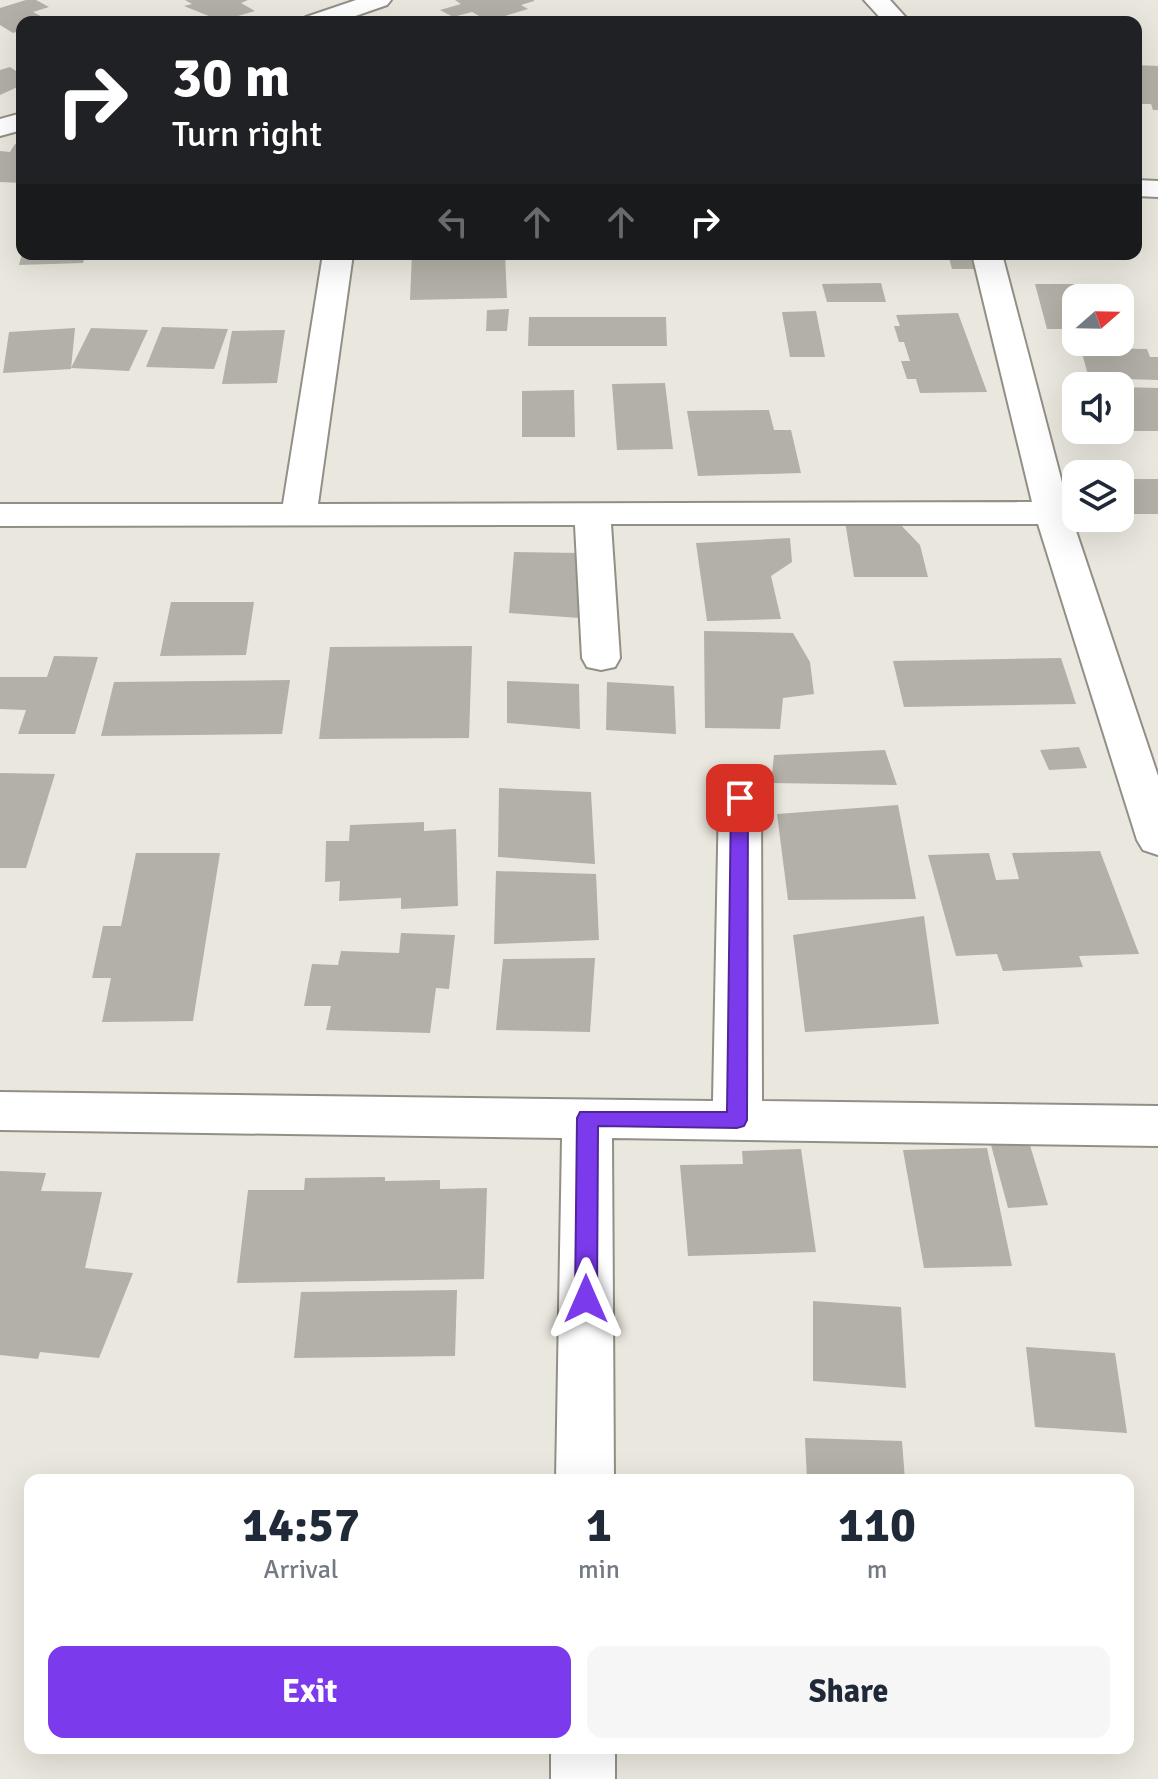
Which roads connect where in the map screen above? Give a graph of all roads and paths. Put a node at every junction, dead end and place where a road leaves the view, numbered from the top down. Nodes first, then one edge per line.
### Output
1 (379, 0) edge
2 (876, 0) edge
3 (332, 16) edge
4 (892, 16) edge
5 (337, 260) edge
6 (989, 260) edge
7 (299, 512) junction
8 (592, 513) junction
9 (1052, 513) junction
10 (0, 515) edge
11 (601, 658) dead end
12 (740, 798) dead end
13 (1158, 840) edge
14 (0, 1111) edge
15 (587, 1118) junction
16 (737, 1120) junction
17 (1158, 1126) edge
18 (585, 1474) edge
19 (583, 1754) edge
20 (583, 1779) edge

1 - 3 street
2 - 4 street
5 - 7 street
6 - 9 street
7 - 8 street
7 - 10 street
8 - 9 street
8 - 11 street
9 - 13 street
12 - 16 street
14 - 15 street
15 - 16 street
15 - 18 street
16 - 17 street
19 - 20 street

